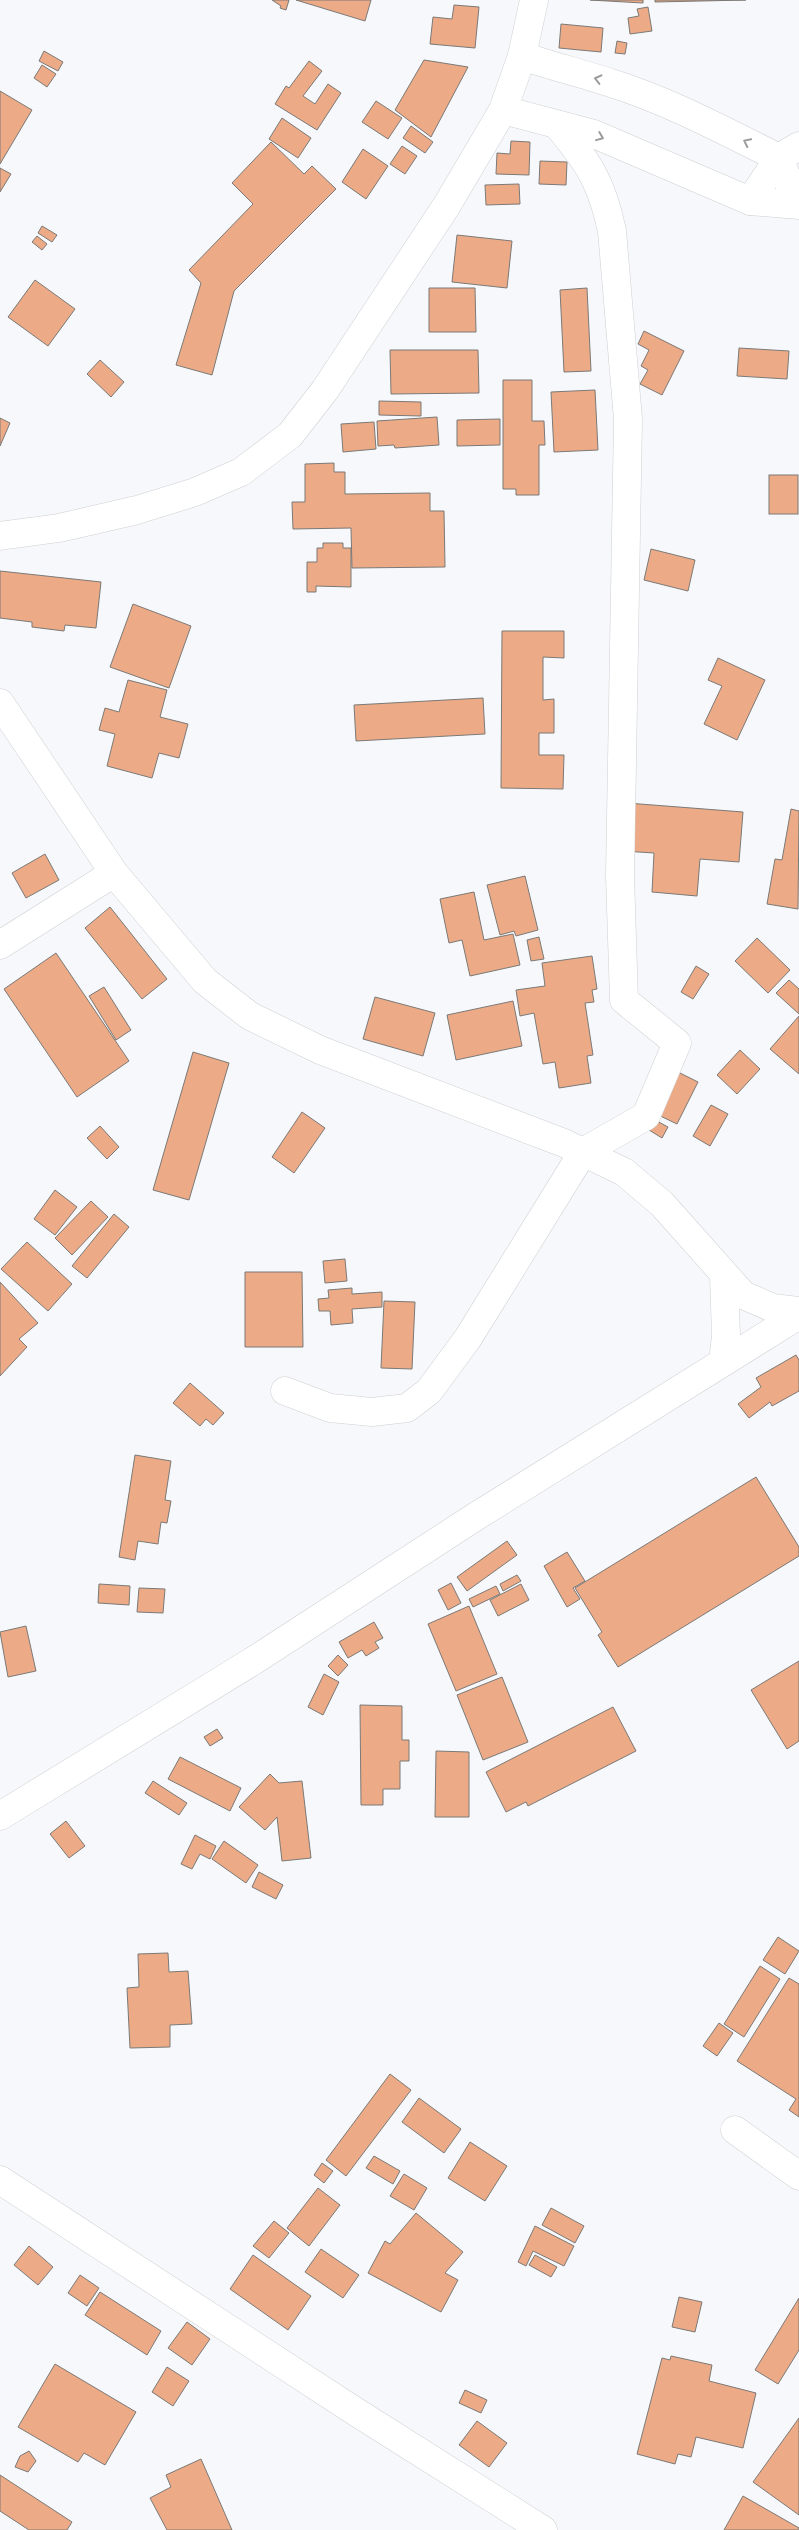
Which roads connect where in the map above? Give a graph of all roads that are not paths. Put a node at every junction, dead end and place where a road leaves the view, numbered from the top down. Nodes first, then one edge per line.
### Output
1 (534, 0) edge
2 (522, 56) junction
3 (503, 110) junction
4 (558, 126) junction
5 (789, 152) edge
6 (750, 201) junction
7 (798, 204) edge
8 (1, 538) edge
9 (0, 703) edge
10 (114, 873) junction
11 (0, 945) edge
12 (583, 1152) junction
13 (724, 1274) junction
14 (799, 1311) edge
15 (799, 1316) edge
16 (723, 1362) junction
17 (285, 1391) dead end
18 (0, 1816) edge
19 (735, 2130) dead end
20 (799, 2176) edge
21 (0, 2180) edge
22 (543, 2530) edge

1 - 2 street
2 - 3 street
5 -> 2 street
3 - 4 street
3 - 8 street
4 -> 6 street
4 - 12 street
5 - 6 street
5 - 7 street
6 - 7 street
9 - 10 street
10 - 11 street
10 - 12 street
12 - 13 street
12 - 17 street
13 - 14 street
13 - 16 street
15 - 16 street
16 - 18 street
19 - 20 street
21 - 22 street

